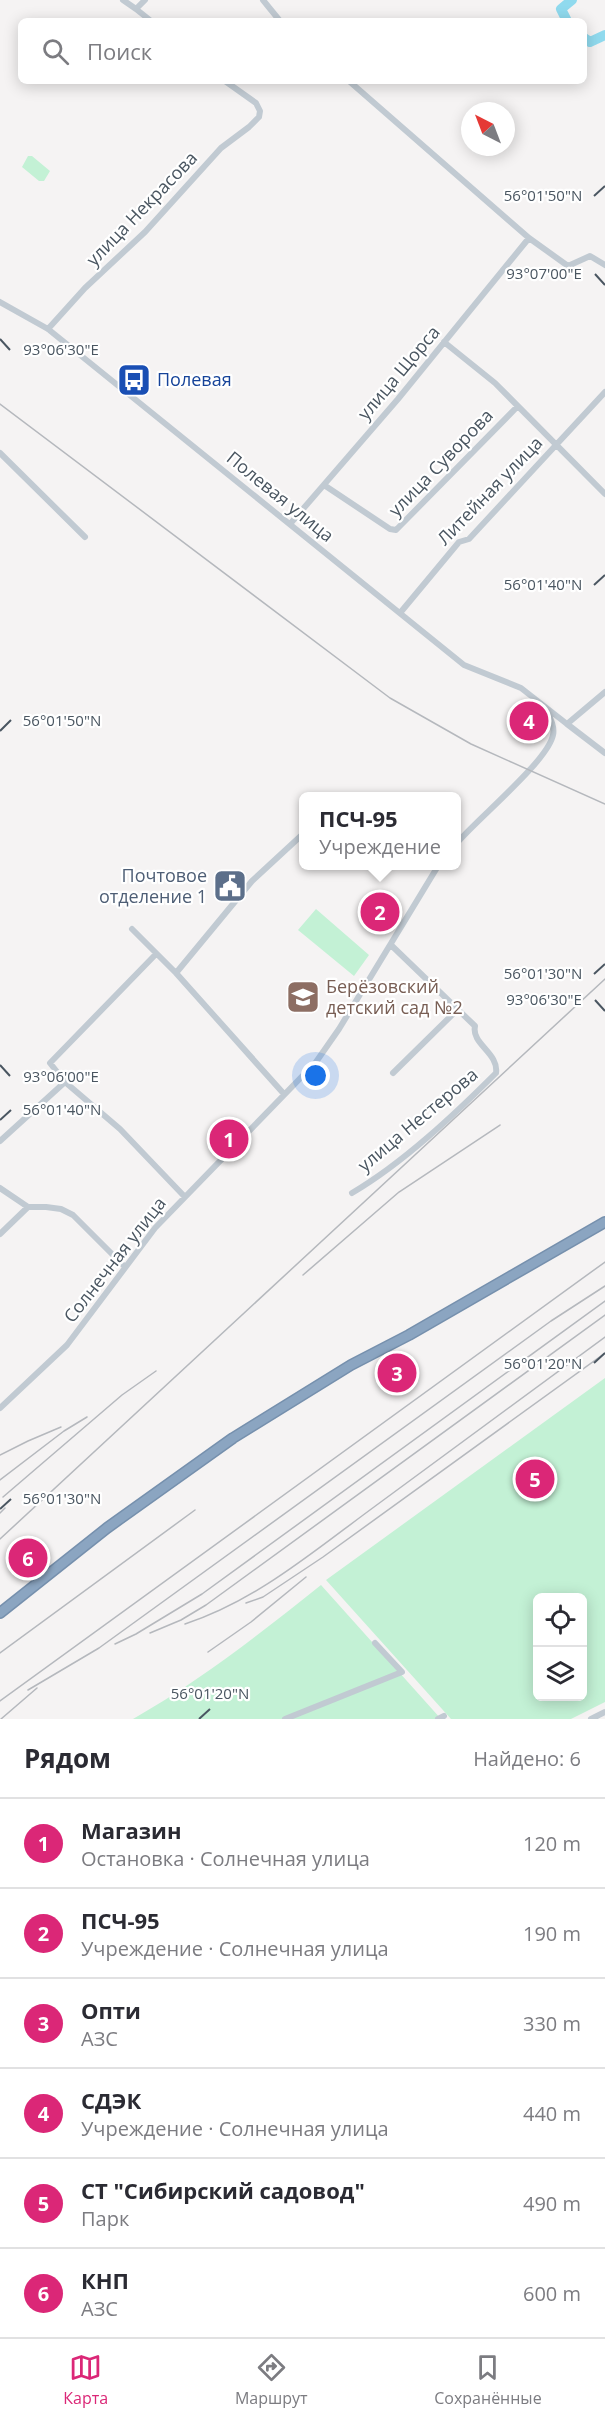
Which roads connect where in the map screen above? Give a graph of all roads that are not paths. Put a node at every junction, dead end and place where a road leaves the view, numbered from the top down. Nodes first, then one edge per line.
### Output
1 (123, 0) edge
2 (144, 0) edge
3 (263, 0) edge
4 (136, 9) junction
5 (147, 18) edge
6 (278, 18) edge
7 (229, 84) edge
8 (352, 84) edge
9 (529, 238) junction
10 (605, 265) edge
11 (0, 302) edge
12 (48, 329) junction
13 (444, 342) junction
14 (605, 392) edge
15 (517, 406) junction
16 (556, 445) junction
17 (0, 453) edge
18 (324, 486) junction
19 (605, 494) edge
20 (290, 524) junction
21 (86, 537) dead end
22 (400, 613) junction
23 (605, 692) edge
24 (543, 707) junction
25 (567, 724) junction
26 (605, 753) edge
27 (299, 837) edge
28 (461, 838) edge
29 (436, 870) edge
30 (132, 929) dead end
31 (391, 945) junction
32 (156, 954) junction
33 (176, 973) junction
34 (458, 1009) junction
35 (393, 1073) dead end
36 (64, 1082) junction
37 (284, 1094) junction
38 (0, 1141) edge
39 (0, 1188) edge
40 (352, 1193) dead end
41 (184, 1196) junction
42 (28, 1208) junction
43 (605, 1221) edge
44 (0, 1234) edge
45 (124, 1266) junction
46 (0, 1408) edge
47 (0, 1613) edge
48 (375, 1643) dead end
49 (605, 1712) edge
50 (285, 1719) edge
51 (591, 1719) edge

1 - 4 street
2 - 4 street
3 - 6 street
4 - 5 street
7 - 12 street, улица Некрасова
8 - 9 street
9 - 10 street
9 - 13 street, улица Щорса
11 - 12 street, Полевая улица
12 - 20 street, Полевая улица
13 - 15 street
13 - 18 street, улица Щорса
14 - 16 street, Литейная улица
15 - 16 street
15 - 18 street, улица Суворова
16 - 19 street
16 - 22 street, Литейная улица
17 - 21 street
18 - 20 street, улица Щорса
20 - 22 street, Полевая улица
22 - 24 street, Полевая улица
23 - 25 street
24 - 25 street, Полевая улица
24 - 28 street
25 - 26 street, Полевая улица
27 - 33 street
29 - 31 street, Солнечная улица
30 - 32 street
31 - 34 street, улица Нестерова
31 - 37 street, Солнечная улица
32 - 33 street
32 - 36 street
33 - 37 street
34 - 35 street
34 - 40 street, улица Нестерова
36 - 38 street
36 - 41 street
37 - 41 street, Солнечная улица
39 - 42 street
41 - 45 street, Солнечная улица
42 - 44 street
42 - 45 street
43 - 47 highway
45 - 46 street, Солнечная улица
48 - 50 street
49 - 51 street

